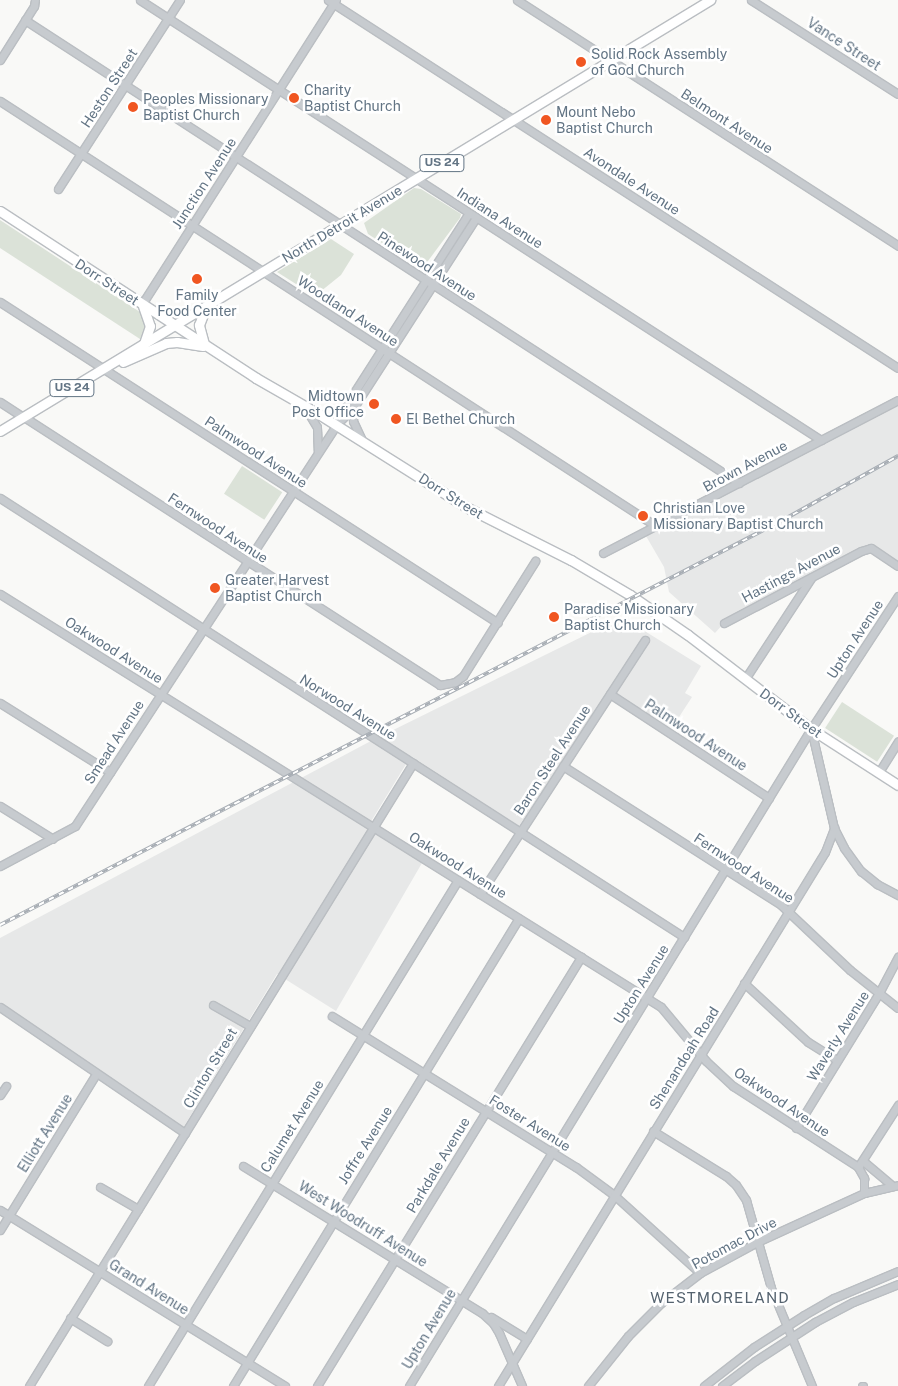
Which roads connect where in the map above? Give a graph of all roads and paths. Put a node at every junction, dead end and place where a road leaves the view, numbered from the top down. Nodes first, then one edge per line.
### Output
1 (35, 0) edge
2 (140, 0) edge
3 (180, 0) edge
4 (517, 0) edge
5 (710, 0) edge
6 (752, 0) edge
7 (333, 1) edge
8 (168, 18) junction
9 (25, 20) junction
10 (0, 60) edge
11 (611, 61) junction
12 (125, 85) junction
13 (279, 90) junction
14 (898, 94) edge
15 (0, 101) edge
16 (514, 120) junction
17 (81, 154) junction
18 (235, 158) junction
19 (416, 179) junction
20 (58, 189) dead end
21 (0, 211) edge
22 (472, 215) junction
23 (341, 224) junction
24 (192, 226) junction
25 (898, 246) edge
26 (264, 272) junction
27 (426, 280) junction
28 (433, 284) junction
29 (0, 302) edge
30 (142, 304) junction
31 (208, 305) junction
32 (174, 326) junction
33 (206, 345) junction
34 (143, 346) junction
35 (386, 351) junction
36 (106, 368) junction
37 (898, 368) edge
38 (898, 400) edge
39 (0, 402) edge
40 (302, 404) junction
41 (354, 407) junction
42 (23, 417) junction
43 (337, 424) junction
44 (0, 431) edge
45 (362, 440) junction
46 (821, 440) junction
47 (318, 452) junction
48 (739, 483) junction
49 (293, 491) junction
50 (0, 498) edge
51 (656, 526) junction
52 (603, 553) dead end
53 (246, 561) junction
54 (535, 561) dead end
55 (898, 566) edge
56 (812, 575) junction
57 (0, 594) edge
58 (898, 596) edge
59 (498, 623) junction
60 (724, 623) dead end
61 (202, 629) junction
62 (645, 640) dead end
63 (745, 679) junction
64 (160, 694) junction
65 (610, 694) junction
66 (0, 703) edge
67 (812, 729) junction
68 (898, 742) edge
69 (413, 763) junction
70 (563, 766) junction
71 (110, 772) junction
72 (878, 772) junction
73 (898, 785) edge
74 (770, 798) junction
75 (0, 806) edge
76 (373, 826) junction
77 (834, 828) junction
78 (520, 832) junction
79 (53, 839) junction
80 (0, 866) edge
81 (725, 870) junction
82 (458, 880) junction
83 (480, 894) junction
84 (898, 895) edge
85 (788, 911) junction
86 (520, 918) junction
87 (684, 937) junction
88 (581, 957) junction
89 (898, 957) edge
90 (744, 983) junction
91 (879, 993) junction
92 (647, 998) junction
93 (213, 1005) dead end
94 (0, 1007) edge
95 (898, 1008) edge
96 (332, 1016) dead end
97 (250, 1026) junction
98 (363, 1035) junction
99 (701, 1054) junction
100 (837, 1060) junction
101 (425, 1073) junction
102 (96, 1074) junction
103 (6, 1086) dead end
104 (0, 1095) edge
105 (898, 1105) edge
106 (486, 1111) junction
107 (796, 1128) junction
108 (653, 1131) junction
109 (185, 1133) junction
110 (552, 1152) junction
111 (861, 1164) junction
112 (243, 1166) dead end
113 (272, 1182) junction
114 (896, 1186) edge
115 (100, 1187) dead end
116 (864, 1193) junction
117 (614, 1195) junction
118 (0, 1210) edge
119 (138, 1210) junction
120 (9, 1216) junction
121 (334, 1221) junction
122 (0, 1230) edge
123 (758, 1242) junction
124 (396, 1259) junction
125 (100, 1271) junction
126 (898, 1272) edge
127 (700, 1273) junction
128 (898, 1284) edge
129 (462, 1300) junction
130 (469, 1304) junction
131 (70, 1318) junction
132 (186, 1325) junction
133 (786, 1325) junction
134 (792, 1336) junction
135 (526, 1339) junction
136 (107, 1341) dead end
137 (247, 1363) junction
138 (511, 1364) junction
139 (811, 1384) edge
140 (29, 1386) edge
141 (148, 1386) edge
142 (233, 1386) edge
143 (285, 1386) edge
144 (318, 1386) edge
145 (409, 1386) edge
146 (498, 1386) edge
147 (522, 1386) edge
148 (588, 1386) edge
149 (704, 1386) edge
150 (722, 1386) edge

1 - 9 street
2 - 8 street, Indiana Avenue
3 - 8 street, Heston Street
4 - 11 street, Belmont Avenue
5 - 11 main road, North Detroit Avenue / US 24
6 - 14 street, Vance Street
7 - 13 street, Junction Avenue
7 - 16 street, Avondale Avenue
8 - 12 street, Heston Street
8 - 13 street, Indiana Avenue
9 - 10 street
9 - 12 street, Pinewood Avenue
11 - 16 main road, North Detroit Avenue / US 24
11 - 25 street, Belmont Avenue
12 - 17 street, Heston Street
12 - 18 street, Pinewood Avenue
13 - 18 street, Junction Avenue
13 - 19 street, Indiana Avenue
15 - 17 street, Woodland Avenue
16 - 19 main road, North Detroit Avenue / US 24
16 - 37 street, Avondale Avenue
17 - 20 street, Heston Street
17 - 24 street, Woodland Avenue
18 - 23 street, Pinewood Avenue
18 - 24 street, Junction Avenue
19 - 22 street, Indiana Avenue
19 - 23 main road, North Detroit Avenue / US 24
21 - 30 main road, Dorr Street
22 - 27 street, Smead Avenue
22 - 28 street, Smead Avenue
22 - 46 street, Indiana Avenue
23 - 26 main road, North Detroit Avenue / US 24
23 - 27 street, Pinewood Avenue
24 - 26 street, Woodland Avenue
24 - 30 street, Junction Avenue
26 - 31 main road, North Detroit Avenue / US 24
26 - 35 street, Woodland Avenue
27 - 28 street, Pinewood Avenue
27 - 35 street, Smead Avenue
28 - 35 street, Smead Avenue
28 - 48 street, Pinewood Avenue
29 - 36 street, Palmwood Avenue
30 - 32 main road, Dorr Street
30 - 34 main road
31 - 32 main road, North Detroit Avenue / US 24
31 - 33 main road
32 - 33 main road, Dorr Street
32 - 34 main road, North Detroit Avenue / US 24
33 - 36 main road
33 - 40 main road, Dorr Street
34 - 36 main road, North Detroit Avenue / US 24
35 - 41 street, Smead Avenue
35 - 43 street, Smead Avenue
35 - 51 street, Woodland Avenue
36 - 42 main road, North Detroit Avenue / US 24
36 - 49 street, Palmwood Avenue
38 - 46 street, Brown Avenue
39 - 42 street, Fernwood Avenue
40 - 43 main road, Dorr Street
40 - 47 street
41 - 43 street, Smead Avenue
41 - 45 street
42 - 44 main road, North Detroit Avenue / US 24
42 - 53 street, Fernwood Avenue
43 - 45 main road, Dorr Street
43 - 47 street, Smead Avenue
45 - 63 main road, Dorr Street
46 - 48 street, Brown Avenue
47 - 49 street, Smead Avenue
48 - 51 street, Brown Avenue
49 - 53 street, Smead Avenue
49 - 59 street, Palmwood Avenue
50 - 61 street, Norwood Avenue
51 - 52 street, Brown Avenue
53 - 59 street, Fernwood Avenue
53 - 61 street, Smead Avenue
54 - 59 street
55 - 56 street, Hastings Avenue
56 - 60 street, Hastings Avenue
56 - 63 street
57 - 64 street, Oakwood Avenue
58 - 67 street, Upton Avenue
61 - 64 street, Smead Avenue
61 - 69 street, Norwood Avenue
62 - 65 street, Baron Steel Avenue
63 - 67 main road, Dorr Street
64 - 71 street, Smead Avenue
64 - 76 street, Oakwood Avenue
65 - 70 street, Baron Steel Avenue
65 - 74 street, Palmwood Avenue
66 - 71 street
67 - 72 main road, Dorr Street
67 - 74 street, Upton Avenue
67 - 77 street
68 - 72 street
69 - 76 street, Clinton Street
69 - 78 street, Norwood Avenue
70 - 78 street, Baron Steel Avenue
70 - 81 street, Fernwood Avenue
71 - 79 street, Smead Avenue
72 - 73 main road, Dorr Street
74 - 81 street, Upton Avenue
75 - 79 street
76 - 82 street, Oakwood Avenue
76 - 97 street, Clinton Street
77 - 84 street
77 - 85 street, Shenandoah Road
78 - 83 street, Baron Steel Avenue
78 - 87 street, Norwood Avenue
79 - 80 street, Smead Avenue
81 - 85 street, Fernwood Avenue
81 - 87 street, Upton Avenue
82 - 83 street, Oakwood Avenue
82 - 98 street, Calumet Avenue
83 - 86 street, Oakwood Avenue
85 - 90 street, Shenandoah Road
85 - 91 street, Fernwood Avenue
86 - 88 street, Oakwood Avenue
86 - 101 street, Joffre Avenue
87 - 92 street, Upton Avenue
88 - 92 street, Oakwood Avenue
88 - 106 street, Parkdale Avenue
89 - 91 street, Waverly Avenue
90 - 99 street, Shenandoah Road
90 - 100 street
91 - 95 street, Fernwood Avenue
91 - 100 street, Waverly Avenue
92 - 99 street, Oakwood Avenue
92 - 110 street, Upton Avenue
93 - 97 street
94 - 102 street
96 - 98 street, Foster Avenue
97 - 109 street, Clinton Street
98 - 101 street, Foster Avenue
98 - 113 street, Calumet Avenue
99 - 107 street, Oakwood Avenue
99 - 108 street, Shenandoah Road
100 - 107 street, Waverly Avenue
101 - 106 street, Foster Avenue
101 - 121 street, Joffre Avenue
102 - 109 street
102 - 120 street, Elliott Avenue
103 - 104 street
105 - 111 street
106 - 110 street, Foster Avenue
106 - 124 street, Parkdale Avenue
107 - 111 street, Oakwood Avenue
108 - 117 street, Shenandoah Road
108 - 123 street
109 - 119 street, Clinton Street
110 - 117 street, Foster Avenue
110 - 129 street, Upton Avenue
111 - 114 street, Oakwood Avenue
111 - 116 street
112 - 113 street, West Woodruff Avenue
113 - 121 street, West Woodruff Avenue
113 - 132 street, Calumet Avenue
114 - 116 street, Potomac Drive
115 - 119 street
116 - 123 street, Potomac Drive
117 - 127 street, Foster Avenue
117 - 135 street, Shenandoah Road
118 - 120 street, Grand Avenue
119 - 125 street, Clinton Street
120 - 122 street, Elliott Avenue
120 - 125 street, Grand Avenue
121 - 124 street, West Woodruff Avenue
121 - 137 street, Joffre Avenue
123 - 127 street, Potomac Drive
123 - 133 street
124 - 129 street, West Woodruff Avenue
124 - 144 street, Parkdale Avenue
125 - 131 street, Clinton Street
125 - 132 street, Grand Avenue
126 - 133 street
127 - 148 street, Potomac Drive
128 - 134 street
129 - 130 street, West Woodruff Avenue
129 - 145 street, Upton Avenue
130 - 135 street, West Woodruff Avenue
130 - 138 street, West Woodruff Avenue
131 - 136 street
131 - 140 street, Clinton Street
132 - 137 street, Grand Avenue
132 - 141 street, Calumet Avenue
133 - 134 street
133 - 149 street
134 - 139 street
134 - 150 street
135 - 138 street, Shenandoah Road
137 - 142 street, Joffre Avenue
137 - 143 street, Grand Avenue
138 - 146 street, Shenandoah Road
138 - 147 street, West Woodruff Avenue

